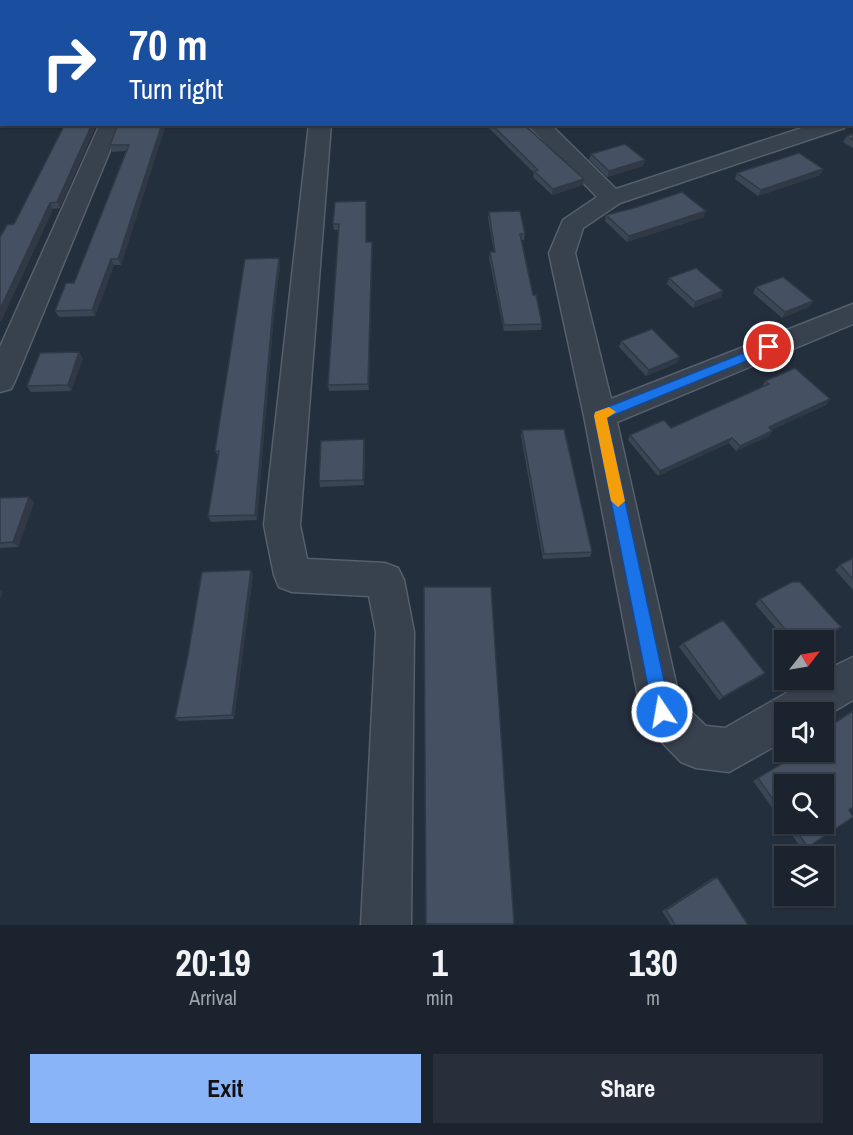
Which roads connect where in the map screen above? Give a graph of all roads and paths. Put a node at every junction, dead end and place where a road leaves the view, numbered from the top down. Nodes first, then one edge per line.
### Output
1 (110, 126) edge
2 (320, 126) edge
3 (539, 126) edge
4 (831, 126) edge
5 (612, 198) junction
6 (853, 313) edge
7 (0, 381) edge
8 (600, 416) junction
9 (853, 677) edge
10 (810, 702) edge
11 (774, 723) edge
12 (386, 925) edge

1 - 7 street
2 - 12 street
3 - 5 street
4 - 5 street
5 - 8 street
6 - 8 street
8 - 11 street
9 - 10 street

